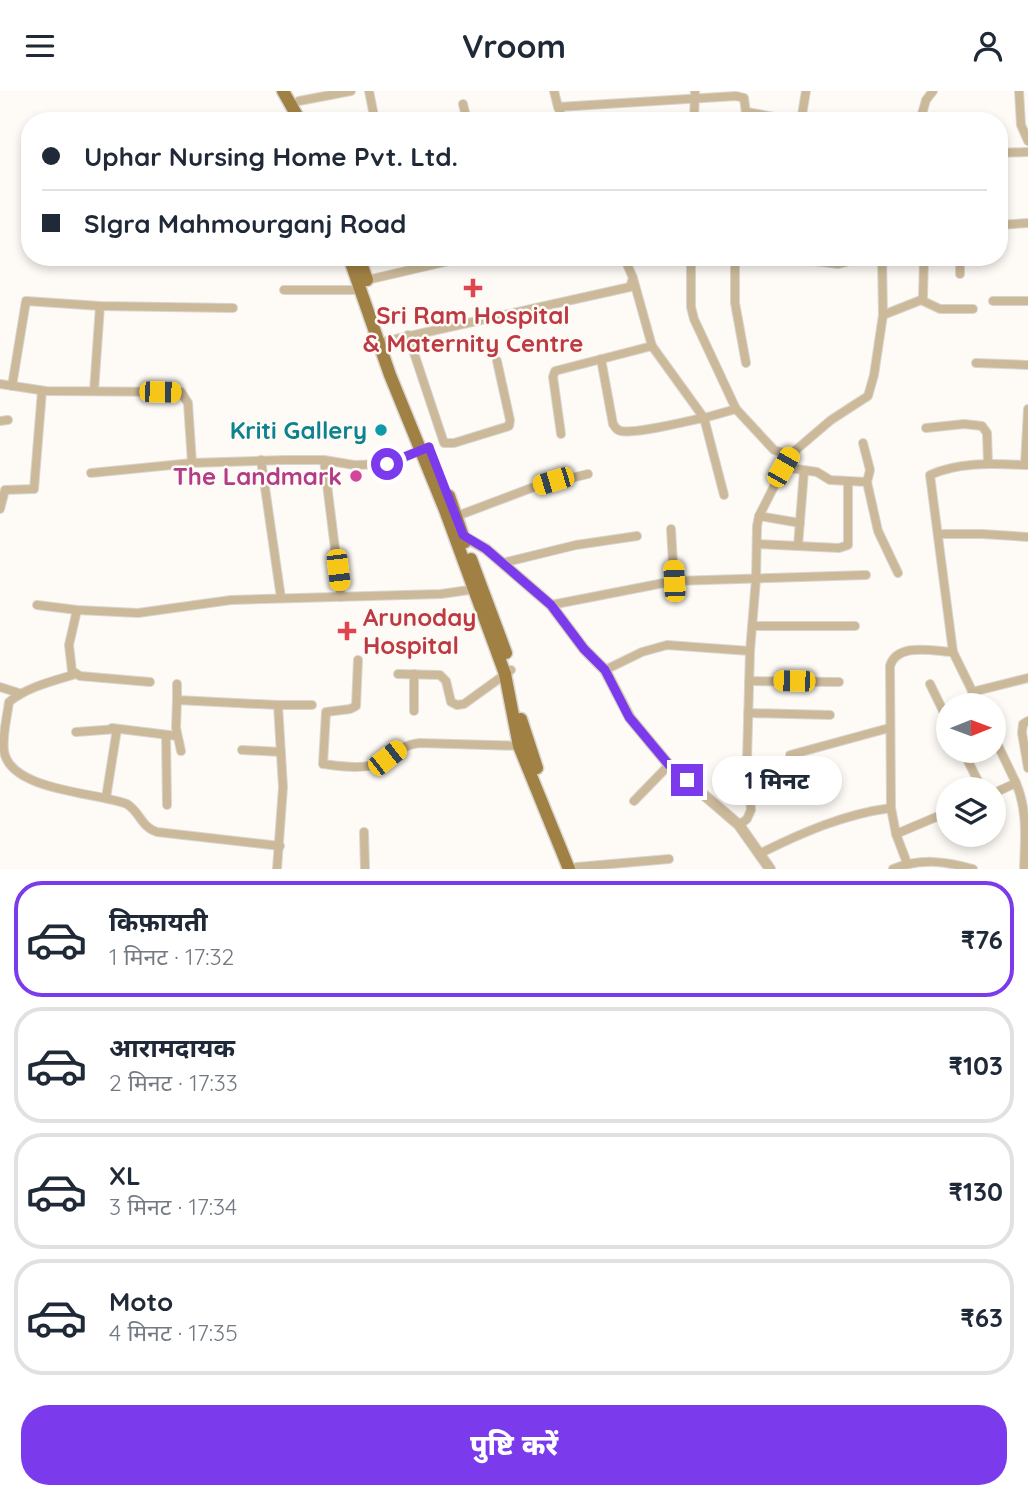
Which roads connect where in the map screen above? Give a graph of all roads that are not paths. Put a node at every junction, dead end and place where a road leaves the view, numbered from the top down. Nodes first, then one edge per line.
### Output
1 (283, 91) edge
2 (351, 91) edge
3 (369, 91) edge
4 (554, 91) edge
5 (806, 91) edge
6 (933, 91) edge
7 (1019, 91) edge
8 (744, 94) edge
9 (695, 95) edge
10 (295, 96) edge
11 (463, 104) dead end
12 (558, 107) junction
13 (295, 112) edge
14 (304, 112) edge
15 (372, 112) edge
16 (465, 112) edge
17 (560, 112) edge
18 (746, 112) edge
19 (801, 112) edge
20 (923, 112) edge
21 (1028, 141) edge
22 (1028, 152) edge
23 (1008, 153) edge
24 (1028, 223) edge
25 (1008, 224) edge
26 (354, 266) edge
27 (361, 266) edge
28 (433, 266) edge
29 (628, 266) edge
30 (691, 266) edge
31 (735, 266) edge
32 (882, 266) edge
33 (924, 266) edge
34 (960, 266) edge
35 (960, 274) dead end
36 (633, 278) junction
37 (364, 285) junction
38 (284, 290) dead end
39 (921, 300) junction
40 (993, 301) dead end
41 (1028, 301) edge
42 (100, 306) junction
43 (233, 309) dead end
44 (973, 309) dead end
45 (883, 315) junction
46 (408, 335) junction
47 (387, 341) junction
48 (652, 346) junction
49 (601, 359) junction
50 (497, 361) dead end
51 (746, 363) dead end
52 (976, 363) dead end
53 (1028, 365) edge
54 (0, 384) edge
55 (12, 386) junction
56 (42, 391) junction
57 (94, 391) junction
58 (736, 409) junction
59 (1028, 409) edge
60 (704, 418) junction
61 (926, 428) dead end
62 (562, 433) dead end
63 (863, 443) dead end
64 (425, 449) junction
65 (790, 455) junction
66 (261, 460) junction
67 (324, 460) junction
68 (192, 463) junction
69 (988, 464) junction
70 (1027, 465) edge
71 (783, 467) junction
72 (804, 471) junction
73 (91, 474) dead end
74 (588, 474) dead end
75 (848, 481) junction
76 (867, 482) junction
77 (724, 495) dead end
78 (0, 509) edge
79 (457, 516) junction
80 (759, 516) junction
81 (800, 523) junction
82 (671, 529) dead end
83 (939, 534) junction
84 (459, 536) junction
85 (637, 536) dead end
86 (1028, 537) edge
87 (757, 544) junction
88 (798, 546) junction
89 (502, 563) junction
90 (898, 573) dead end
91 (866, 575) dead end
92 (756, 579) junction
93 (674, 581) junction
94 (478, 588) junction
95 (341, 597) junction
96 (281, 598) junction
97 (37, 605) dead end
98 (551, 605) junction
99 (77, 610) junction
100 (752, 626) junction
101 (855, 626) dead end
102 (750, 651) junction
103 (953, 652) junction
104 (358, 660) dead end
105 (605, 670) junction
106 (508, 672) junction
107 (76, 674) junction
108 (398, 674) dead end
109 (414, 674) junction
110 (1028, 678) edge
111 (749, 681) junction
112 (150, 682) dead end
113 (839, 682) dead end
114 (177, 684) dead end
115 (930, 684) dead end
116 (0, 687) edge
117 (972, 692) joint
118 (19, 694) junction
119 (936, 697) edge
120 (177, 700) junction
121 (278, 705) junction
122 (312, 705) dead end
123 (414, 711) dead end
124 (748, 713) junction
125 (830, 715) dead end
126 (1028, 721) edge
127 (92, 726) dead end
128 (889, 728) junction
129 (117, 729) junction
130 (76, 732) dead end
131 (166, 735) junction
132 (177, 736) junction
133 (524, 746) junction
134 (242, 750) dead end
135 (181, 751) dead end
136 (281, 752) junction
137 (790, 755) dead end
138 (1006, 762) edge
139 (669, 765) junction
140 (1028, 768) edge
141 (1016, 783) junction
142 (1006, 788) edge
143 (106, 798) junction
144 (634, 801) dead end
145 (167, 805) dead end
146 (891, 808) junction
147 (936, 817) edge
148 (739, 825) junction
149 (364, 831) dead end
150 (896, 834) junction
151 (280, 846) junction
152 (759, 854) junction
153 (669, 859) dead end
154 (907, 863) junction
155 (574, 868) edge
156 (277, 869) edge
157 (365, 869) edge
158 (770, 869) edge
159 (893, 869) edge
160 (973, 869) edge
161 (1024, 869) edge

1 - 13 main road
2 - 10 street
3 - 15 street
4 - 12 street
5 - 19 street
6 - 20 street
7 - 21 street
8 - 9 street
8 - 18 street
9 - 12 street
10 - 14 main road
11 - 16 street
12 - 17 street
22 - 23 street
24 - 25 street
26 - 37 main road
27 - 37 main road
28 - 37 street
29 - 36 street
30 - 58 street
31 - 51 street
32 - 45 street
33 - 39 street
34 - 35 street
36 - 46 street
36 - 48 street
37 - 38 street
37 - 47 main road
37 - 64 main road
39 - 44 street
39 - 45 street
40 - 41 street
42 - 43 street
42 - 55 street
42 - 57 street
45 - 65 street
46 - 47 street
46 - 50 street
47 - 64 main road
48 - 49 street
48 - 60 street
49 - 60 street
49 - 62 street
52 - 53 street
54 - 55 street
55 - 56 street
56 - 57 street
56 - 78 street
57 - 68 street
58 - 60 street
58 - 65 street
59 - 70 street
60 - 77 street
61 - 69 street
63 - 76 street
64 - 67 street
64 - 79 main road
64 - 84 main road
65 - 71 street
66 - 67 street
66 - 68 street
66 - 96 street
67 - 95 street
68 - 73 street
69 - 70 street
69 - 83 street
71 - 72 street
71 - 80 street
72 - 75 street
72 - 81 street
74 - 79 street
75 - 76 street
75 - 88 street
76 - 90 street
79 - 84 main road
80 - 81 street
80 - 87 street
81 - 88 street
82 - 93 street
83 - 86 street
83 - 103 street
84 - 89 street
84 - 94 main road
85 - 89 street
87 - 88 street
87 - 92 street
89 - 98 street
91 - 92 street
92 - 93 street
92 - 100 street
93 - 98 street
94 - 95 street
94 - 106 main road
95 - 96 street
96 - 99 street
97 - 99 street
98 - 105 street
99 - 107 street
100 - 101 street
100 - 102 street
102 - 105 street
102 - 111 street
103 - 117 street
103 - 128 street
104 - 133 street
105 - 139 street
106 - 109 street
106 - 133 main road
107 - 112 street
107 - 118 street
108 - 109 street
109 - 123 street
110 - 117 street
111 - 113 street
111 - 124 street
114 - 120 street
115 - 119 street
116 - 118 street
118 - 143 street
120 - 121 street
120 - 132 street
121 - 122 street
121 - 136 street
124 - 125 street
124 - 148 street
126 - 140 street
127 - 129 street
128 - 137 street
128 - 146 street
129 - 130 street
129 - 131 street
129 - 143 street
131 - 132 street
131 - 145 street
132 - 135 street
133 - 155 main road
134 - 136 street
136 - 151 street
138 - 141 street
139 - 144 street
139 - 148 street
141 - 142 street
141 - 161 street
143 - 151 street
146 - 150 street
146 - 152 street
147 - 150 street
148 - 152 street
149 - 157 street
150 - 154 street
151 - 156 street
152 - 158 street
153 - 155 street
154 - 159 street
154 - 160 street

